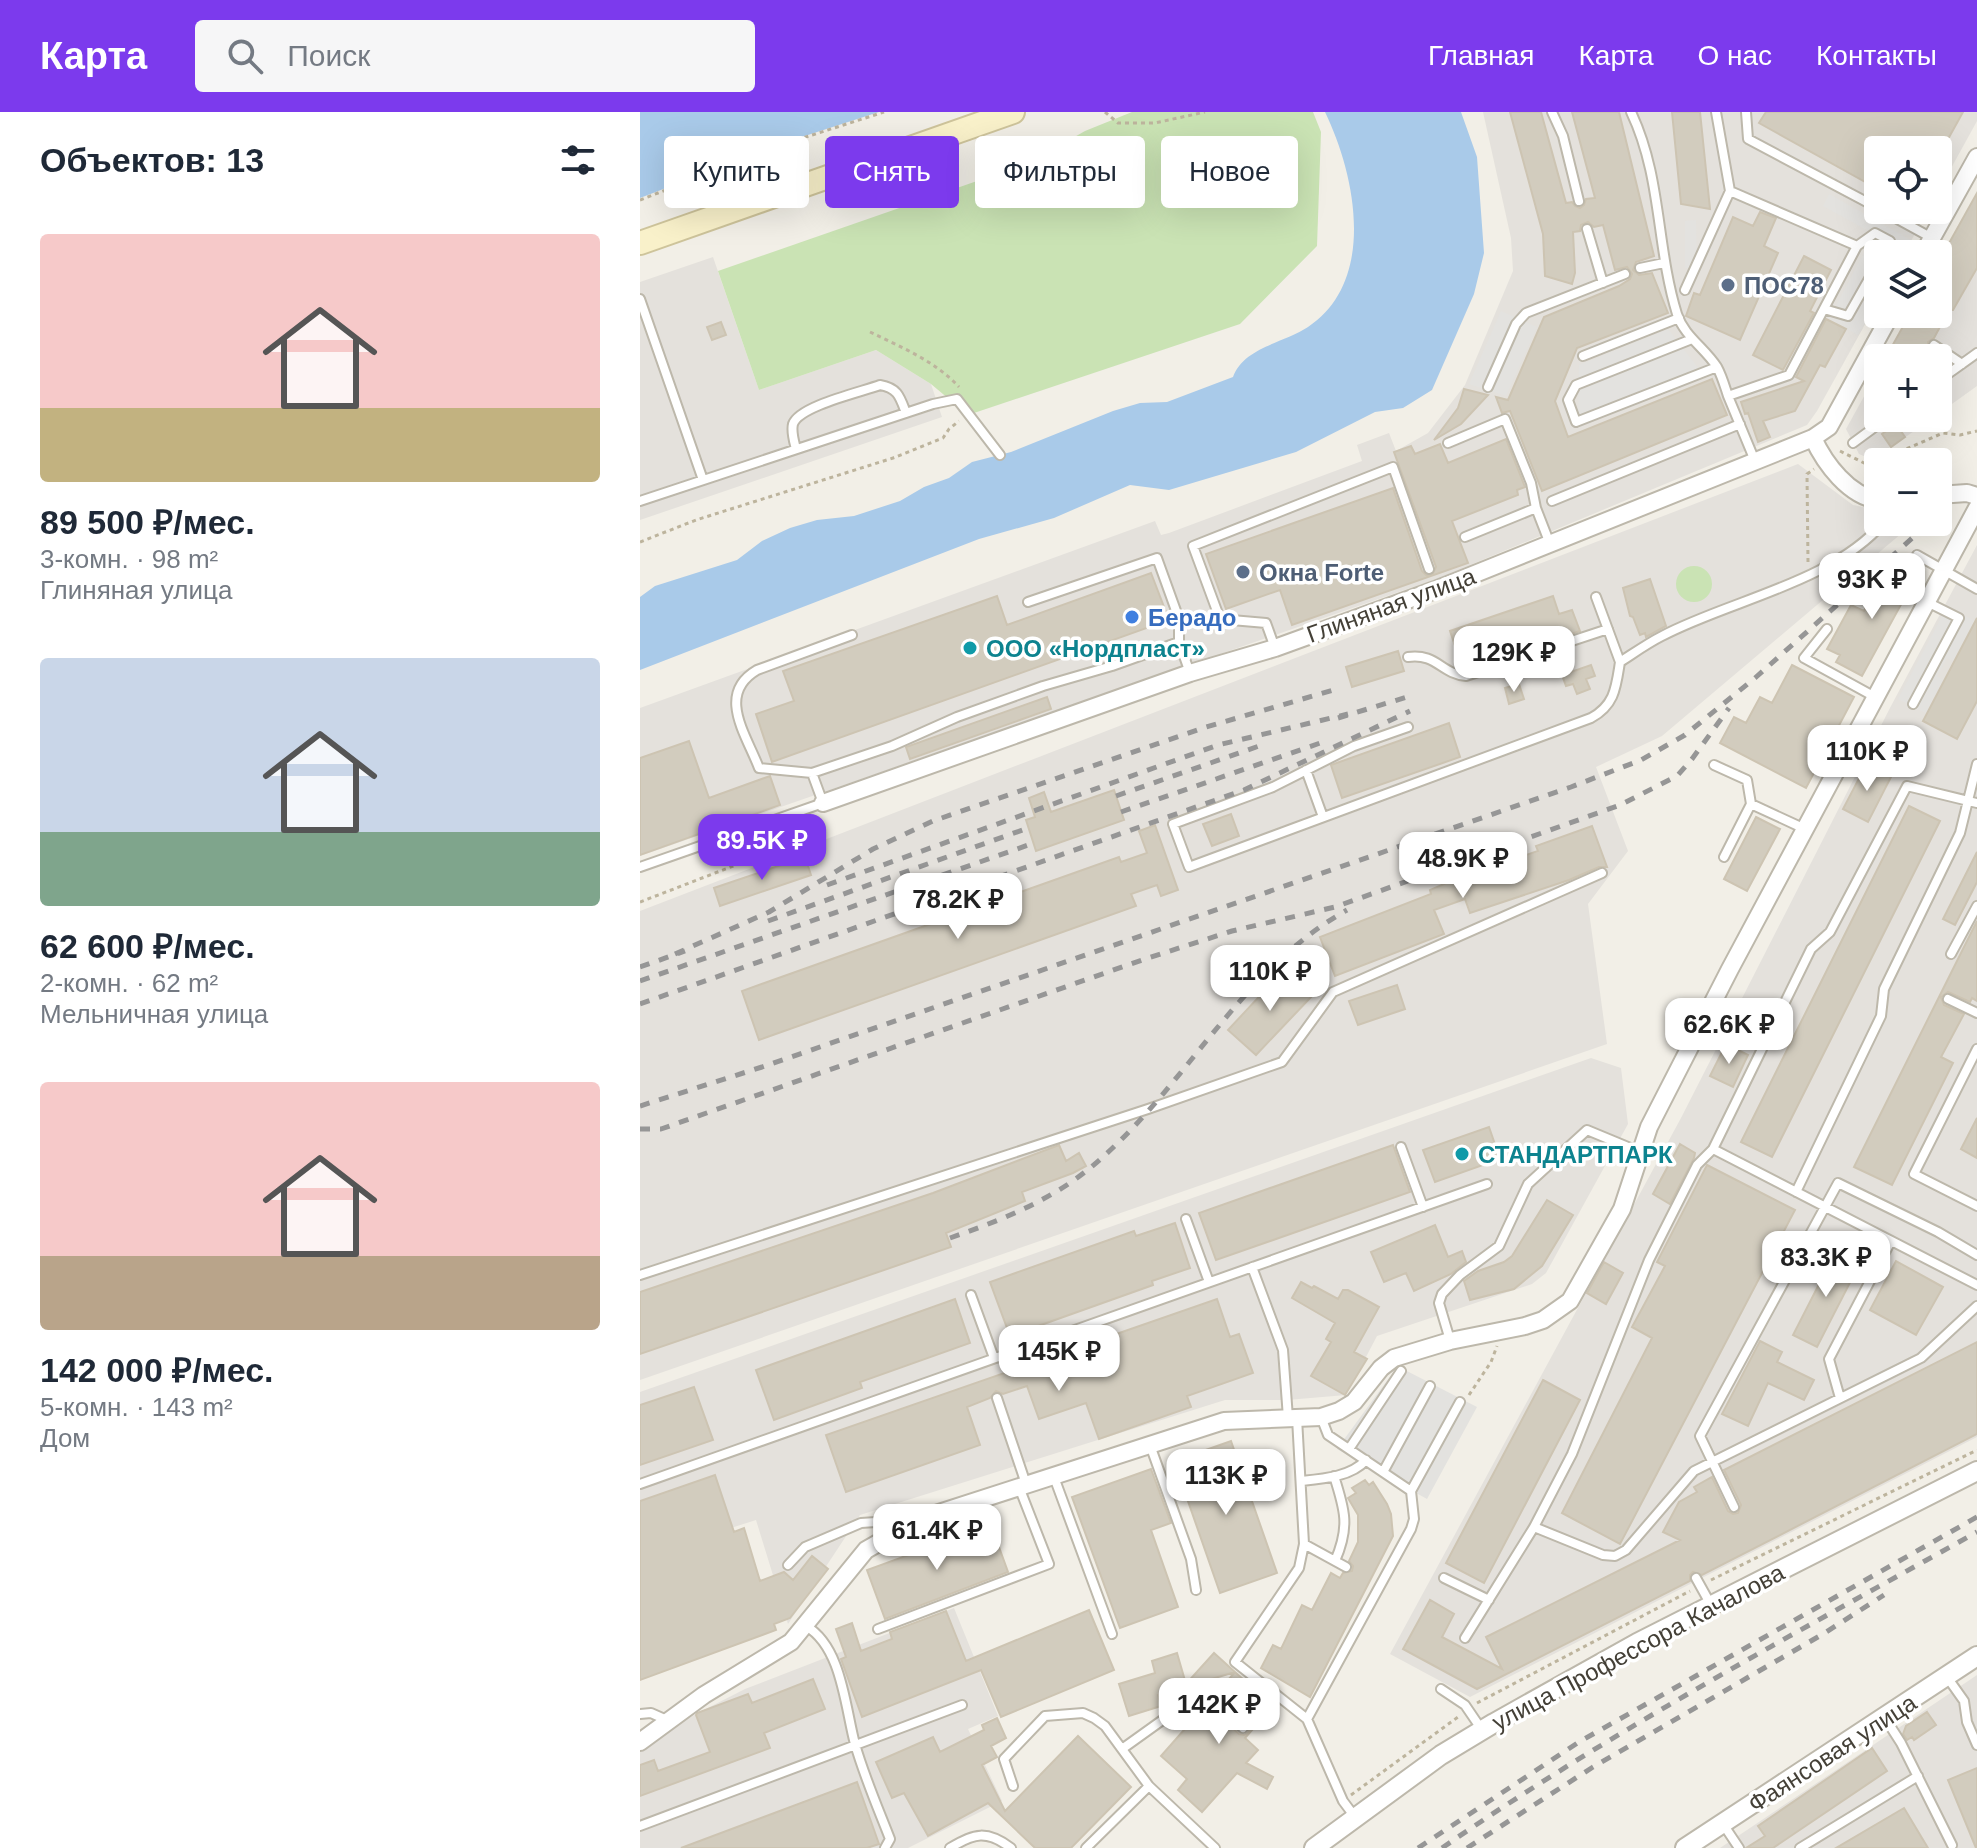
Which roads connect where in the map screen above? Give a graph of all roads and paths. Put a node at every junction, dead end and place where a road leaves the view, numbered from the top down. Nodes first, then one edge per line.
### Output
1 (884, 112) edge
2 (1013, 112) edge
3 (1105, 112) edge
4 (1205, 112) edge
5 (1552, 112) edge
6 (1631, 112) edge
7 (1716, 112) edge
8 (1746, 112) edge
9 (944, 136) edge
10 (1977, 157) edge
11 (825, 178) edge
12 (1730, 191) junction
13 (640, 200) edge
14 (1579, 201) dead end
15 (1864, 201) edge
16 (1907, 224) edge
17 (1587, 229) dead end
18 (1932, 238) joint
19 (1865, 240) edge
20 (1888, 240) edge
21 (1864, 241) edge
22 (640, 243) edge
23 (1857, 246) junction
24 (1664, 263) junction
25 (1640, 268) dead end
26 (1625, 274) dead end
27 (1603, 283) junction
28 (1864, 288) edge
29 (1685, 290) dead end
30 (640, 299) edge
31 (1824, 309) junction
32 (1679, 318) junction
33 (1883, 328) edge
34 (870, 332) dead end
35 (1692, 339) junction
36 (1977, 353) edge
37 (1583, 356) dead end
38 (1952, 357) edge
39 (1962, 364) junction
40 (1717, 367) junction
41 (1952, 371) edge
42 (1488, 387) dead end
43 (1728, 396) junction
44 (963, 407) junction
45 (906, 413) junction
46 (1576, 422) junction
47 (1740, 424) junction
48 (1564, 426) dead end
49 (1977, 431) edge
50 (1868, 432) edge
51 (1813, 438) junction
52 (1448, 443) dead end
53 (1853, 443) dead end
54 (796, 449) junction
55 (1000, 455) dead end
56 (1833, 456) junction
57 (1755, 461) junction
58 (703, 480) junction
59 (1952, 492) edge
60 (1977, 496) edge
61 (1864, 497) edge
62 (640, 501) edge
63 (1552, 501) dead end
64 (1536, 508) junction
65 (1977, 508) edge
66 (1867, 536) edge
67 (1465, 537) dead end
68 (640, 542) edge
69 (1550, 544) junction
70 (1917, 555) dead end
71 (1429, 569) dead end
72 (1944, 570) junction
73 (1808, 574) junction
74 (1977, 589) edge
75 (1596, 597) dead end
76 (1028, 602) dead end
77 (1927, 602) junction
78 (1608, 629) junction
79 (1827, 629) dead end
80 (852, 635) dead end
81 (1179, 642) junction
82 (1275, 648) junction
83 (1408, 657) dead end
84 (1620, 662) junction
85 (1190, 673) junction
86 (1875, 697) junction
87 (1913, 704) dead end
88 (1408, 727) dead end
89 (1977, 764) edge
90 (1714, 765) dead end
91 (1306, 770) junction
92 (812, 773) junction
93 (1972, 802) edge
94 (823, 803) junction
95 (1751, 804) junction
96 (1323, 817) junction
97 (763, 825) junction
98 (1805, 829) junction
99 (1724, 857) dead end
100 (640, 867) edge
101 (1602, 873) dead end
102 (640, 902) edge
103 (1977, 906) edge
104 (1974, 919) edge
105 (1951, 954) dead end
106 (1948, 999) dead end
107 (1977, 1013) edge
108 (1977, 1049) edge
109 (1401, 1147) dead end
110 (1713, 1149) junction
111 (1640, 1152) junction
112 (1487, 1184) dead end
113 (1796, 1192) junction
114 (1977, 1206) edge
115 (1423, 1207) junction
116 (1826, 1208) junction
117 (1186, 1219) dead end
118 (1891, 1241) junction
119 (1977, 1255) edge
120 (1252, 1267) junction
121 (640, 1275) edge
122 (1209, 1282) junction
123 (1977, 1285) edge
124 (971, 1295) dead end
125 (1977, 1306) edge
126 (1502, 1331) junction
127 (1450, 1341) junction
128 (994, 1358) junction
129 (1401, 1371) dead end
130 (1430, 1386) dead end
131 (997, 1398) dead end
132 (1840, 1398) junction
133 (1460, 1402) joint
134 (1321, 1417) junction
135 (1292, 1418) junction
136 (1150, 1445) junction
137 (1349, 1449) junction
138 (1366, 1460) junction
139 (1712, 1462) junction
140 (1977, 1471) edge
141 (1383, 1472) junction
142 (1053, 1476) junction
143 (1334, 1476) junction
144 (1301, 1481) junction
145 (640, 1484) edge
146 (1023, 1486) junction
147 (1411, 1491) junction
148 (1734, 1507) dead end
149 (1534, 1527) junction
150 (892, 1534) junction
151 (1304, 1544) junction
152 (1335, 1561) junction
153 (788, 1565) dead end
154 (1346, 1567) dead end
155 (1444, 1578) dead end
156 (1696, 1578) dead end
157 (1196, 1590) dead end
158 (1489, 1600) junction
159 (1711, 1605) junction
160 (806, 1626) junction
161 (878, 1629) dead end
162 (1112, 1634) dead end
163 (1465, 1638) dead end
164 (1977, 1656) edge
165 (1947, 1677) junction
166 (1441, 1689) dead end
167 (962, 1705) dead end
168 (640, 1714) edge
169 (1885, 1718) junction
170 (1307, 1719) junction
171 (669, 1721) junction
172 (1243, 1728) dead end
173 (1482, 1731) junction
174 (640, 1742) edge
175 (1977, 1745) edge
176 (855, 1746) junction
177 (1122, 1749) junction
178 (1918, 1776) junction
179 (1013, 1786) dead end
180 (1149, 1786) junction
181 (1355, 1817) junction
182 (1723, 1824) junction
183 (640, 1826) edge
184 (1952, 1845) dead end
185 (885, 1848) edge
186 (950, 1848) edge
187 (1011, 1848) edge
188 (1086, 1848) edge
189 (1215, 1848) edge
190 (1314, 1848) edge
191 (1685, 1848) edge
192 (1739, 1848) edge
193 (1800, 1848) edge

1 - 13 path
2 - 9 main road
3 - 4 path
5 - 14 lane
6 - 24 lane
7 - 12 lane
8 - 15 lane
10 - 18 street
11 - 22 main road
12 - 23 lane
12 - 29 lane
16 - 18 lane
17 - 27 lane
19 - 20 lane
21 - 23 lane
23 - 31 lane
24 - 25 lane
24 - 32 lane
26 - 27 lane
27 - 42 lane
28 - 31 lane
30 - 58 lane
31 - 43 lane
32 - 35 lane
32 - 37 lane
33 - 51 street, Глиняная улица
34 - 44 path
35 - 40 lane
35 - 46 lane
36 - 39 lane
38 - 39 lane
39 - 41 lane
40 - 43 lane
40 - 46 lane
43 - 47 lane
44 - 45 lane
44 - 55 lane
44 - 68 path
45 - 54 lane
45 - 54 lane
46 - 48 lane
47 - 57 lane
47 - 63 lane
49 - 56 path
50 - 53 lane
51 - 56 street
51 - 57 street, Глиняная улица
52 - 64 lane
54 - 58 lane
56 - 61 street
56 - 73 path
57 - 69 street, Глиняная улица
58 - 62 lane
59 - 60 street
64 - 67 lane
64 - 69 lane
65 - 72 street
66 - 73 lane
69 - 82 street, Глиняная улица
70 - 72 lane
71 - 82 lane
72 - 74 lane
72 - 77 street
73 - 84 lane
75 - 78 lane
76 - 81 lane
77 - 86 street
77 - 87 lane
78 - 83 lane
78 - 84 lane
79 - 86 lane
80 - 92 lane
81 - 85 lane
81 - 92 lane
82 - 85 street, Глиняная улица
84 - 96 lane
85 - 94 street, Глиняная улица
86 - 98 street
88 - 91 lane
89 - 93 lane
90 - 95 lane
91 - 96 lane
91 - 96 lane
92 - 94 lane
93 - 110 lane
93 - 113 lane
94 - 97 lane
95 - 98 lane
95 - 99 lane
97 - 100 lane
97 - 102 path
98 - 111 street
101 - 121 lane
103 - 104 lane
104 - 105 lane
106 - 107 lane
108 - 114 lane
109 - 115 lane
110 - 113 lane
110 - 149 lane
111 - 126 street
111 - 127 lane
112 - 115 lane
113 - 116 lane
115 - 120 lane
116 - 118 lane
116 - 119 lane
116 - 139 lane
117 - 122 lane
118 - 123 lane
118 - 132 lane
120 - 122 lane
120 - 135 lane
122 - 128 lane
124 - 128 lane
125 - 132 lane
126 - 127 street
126 - 133 path
127 - 134 street
128 - 145 lane
129 - 137 lane
130 - 141 lane
131 - 146 lane
132 - 139 lane
133 - 147 lane
134 - 135 street
134 - 137 lane
135 - 136 street
135 - 144 lane
136 - 142 street
136 - 157 lane
137 - 138 lane
138 - 141 lane
138 - 143 lane
139 - 148 lane
139 - 149 lane
140 - 159 street, улица Профессора Качалова
141 - 147 lane
142 - 146 street
142 - 162 lane
143 - 144 lane
143 - 152 lane
144 - 151 lane
146 - 150 street
146 - 161 lane
147 - 170 lane
149 - 158 lane
150 - 153 lane
150 - 160 street
151 - 152 lane
151 - 170 lane
152 - 154 lane
155 - 158 lane
156 - 159 lane
158 - 163 lane
159 - 173 street, улица Профессора Качалова
160 - 171 street
160 - 176 lane
164 - 165 street, Фаянсовая улица
165 - 169 street, Фаянсовая улица
165 - 175 lane
166 - 173 lane
167 - 176 lane
168 - 171 lane
169 - 178 lane
169 - 182 street, Фаянсовая улица
170 - 181 lane
171 - 174 street
172 - 177 lane
173 - 181 street, улица Профессора Качалова
176 - 183 lane
176 - 185 lane
177 - 179 lane
177 - 180 lane
178 - 184 lane
178 - 193 lane
180 - 188 lane
180 - 189 lane
181 - 190 street, улица Профессора Качалова
182 - 191 street, Фаянсовая улица
182 - 192 lane
186 - 187 lane

